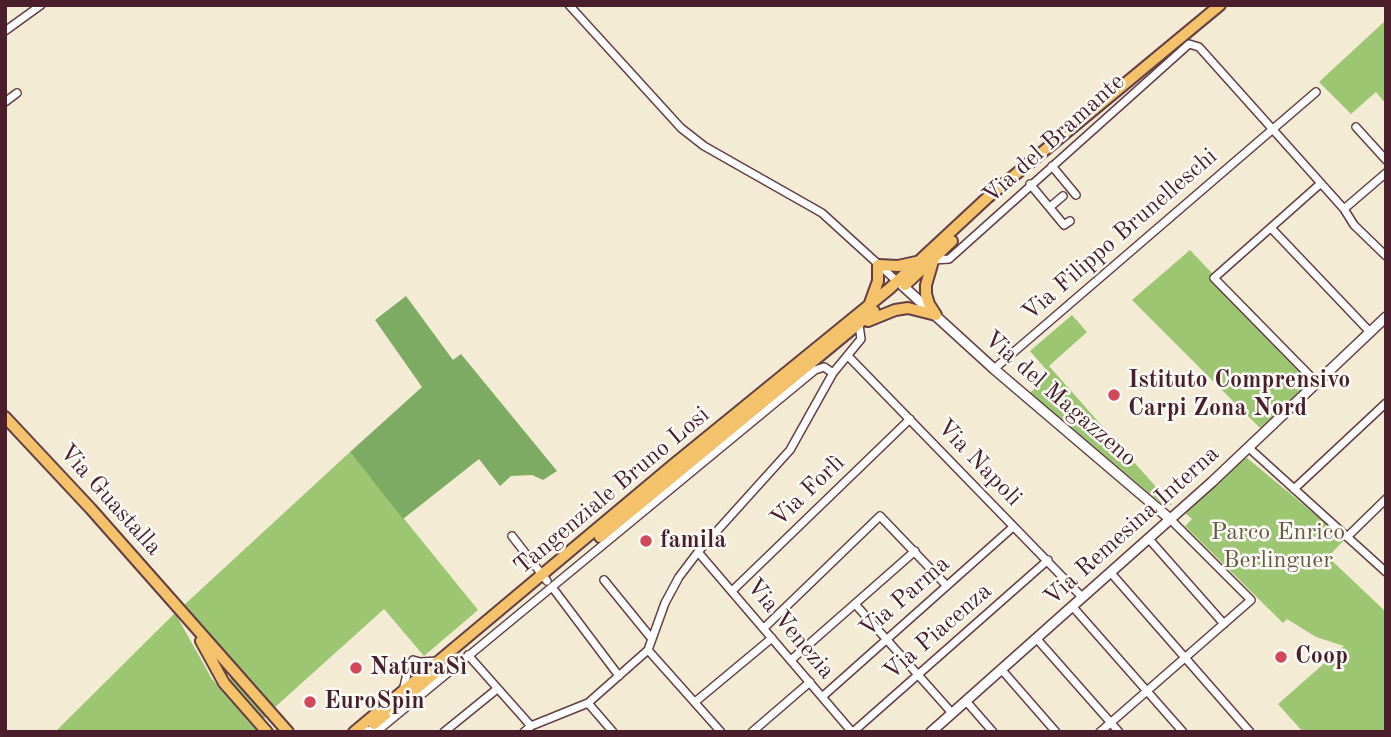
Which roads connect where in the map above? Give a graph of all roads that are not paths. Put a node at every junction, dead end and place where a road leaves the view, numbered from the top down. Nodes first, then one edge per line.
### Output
1 (41, 5) edge
2 (569, 5) edge
3 (1220, 5) edge
4 (5, 31) edge
5 (1316, 92) dead end
6 (18, 93) dead end
7 (5, 102) edge
8 (1356, 127) dead end
9 (1271, 130) junction
10 (1386, 160) edge
11 (1052, 166) junction
12 (1386, 173) edge
13 (1030, 184) junction
14 (1320, 184) junction
15 (1063, 195) dead end
16 (1076, 195) dead end
17 (1050, 207) junction
18 (1344, 209) junction
19 (1070, 221) dead end
20 (1271, 228) junction
21 (1386, 256) edge
22 (928, 260) junction
23 (878, 265) junction
24 (900, 284) junction
25 (866, 309) junction
26 (936, 314) junction
27 (1386, 317) edge
28 (859, 325) junction
29 (1370, 332) junction
30 (848, 356) junction
31 (994, 369) junction
32 (833, 373) junction
33 (1317, 383) junction
34 (1386, 403) edge
35 (5, 417) edge
36 (910, 419) junction
37 (1249, 447) junction
38 (1294, 489) junction
39 (1386, 499) edge
40 (1170, 519) junction
41 (1013, 527) junction
42 (512, 536) dead end
43 (1347, 537) junction
44 (1149, 539) junction
45 (915, 551) junction
46 (698, 552) junction
47 (1048, 560) junction
48 (1386, 572) edge
49 (1111, 573) junction
50 (604, 580) dead end
51 (547, 581) junction
52 (947, 586) junction
53 (732, 591) junction
54 (1082, 597) junction
55 (855, 604) junction
56 (1072, 606) junction
57 (183, 612) junction
58 (1224, 624) junction
59 (764, 628) junction
60 (772, 638) junction
61 (1036, 638) junction
62 (652, 639) junction
63 (887, 639) junction
64 (648, 650) junction
65 (468, 655) junction
66 (1186, 658) junction
67 (791, 660) junction
68 (439, 661) junction
69 (1001, 669) junction
70 (235, 671) junction
71 (619, 676) junction
72 (918, 676) junction
73 (223, 682) junction
74 (810, 682) junction
75 (498, 688) junction
76 (402, 691) junction
77 (1147, 691) junction
78 (822, 697) junction
79 (966, 701) junction
80 (695, 702) junction
81 (588, 703) junction
82 (383, 707) junction
83 (952, 713) junction
84 (273, 715) junction
85 (1111, 722) junction
86 (264, 728) edge
87 (528, 729) edge
88 (365, 731) edge
89 (850, 731) edge
90 (288, 732) edge
91 (343, 732) edge
92 (354, 732) edge
93 (444, 732) edge
94 (613, 732) edge
95 (721, 732) edge
96 (752, 732) edge
97 (931, 732) edge
98 (993, 732) edge
99 (1056, 732) edge
100 (1100, 732) edge
101 (1119, 732) edge
102 (1183, 732) edge
103 (1250, 732) edge

1 - 4 street
2 - 23 street
3 - 22 main road
5 - 9 street, Via Filippo Brunelleschi
6 - 7 street
8 - 10 street
9 - 11 street, Via del Bramante
9 - 14 street
9 - 31 street, Via Filippo Brunelleschi
11 - 13 street, Via del Bramante
11 - 16 street
12 - 18 street
13 - 17 street
13 - 22 street, Via del Bramante
14 - 18 street
14 - 20 street
15 - 17 street
17 - 19 street
18 - 21 street
20 - 29 street
20 - 33 street
22 - 23 main road
22 - 24 main road
22 - 26 main road
23 - 24 street
23 - 25 main road
24 - 25 main road, Tangenziale Bruno Losi
24 - 26 street, Via del Magazzeno
24 - 28 main road, Tangenziale Bruno Losi
25 - 51 main road, Tangenziale Bruno Losi
26 - 28 main road
26 - 31 street, Via del Magazzeno
27 - 29 street, Via Remesina Interna
28 - 30 street
28 - 51 main road, Tangenziale Bruno Losi
29 - 33 street, Via Remesina Interna
30 - 32 street
30 - 36 street, Via Napoli
31 - 40 street, Via del Magazzeno
32 - 46 street
32 - 51 street
33 - 37 street, Via Remesina Interna
34 - 38 street
35 - 57 main road, Via Guastalla
36 - 41 street, Via Napoli
36 - 53 street, Via Forlì
37 - 38 street
37 - 40 street, Via Remesina Interna
38 - 43 street
39 - 43 street
40 - 44 street, Via Remesina Interna
40 - 58 street, Via del Magazzeno
41 - 47 street, Via Napoli
41 - 52 street, Via Parma
42 - 51 street
43 - 48 street
44 - 49 street, Via Remesina Interna
44 - 58 street
45 - 52 street
45 - 55 street
45 - 59 street
46 - 53 street, Via Venezia
46 - 62 street
47 - 54 street, Via Napoli
47 - 72 street, Via Piacenza
49 - 54 street, Via Remesina Interna
49 - 66 street
50 - 62 street
51 - 65 street
51 - 68 main road, Tangenziale Bruno Losi
51 - 71 street
51 - 88 main road, Tangenziale Bruno Losi
52 - 63 street, Via Parma
53 - 59 street, Via Venezia
54 - 56 street, Via Remesina Interna
55 - 63 street
55 - 67 street
56 - 61 street, Via Remesina Interna
56 - 77 street
57 - 70 main road, Via Guastalla
57 - 73 main road, Via Guastalla
58 - 66 street
59 - 60 street, Via Venezia
60 - 67 street, Via Venezia
60 - 80 street
61 - 69 street, Via Remesina Interna
61 - 85 street
62 - 64 street
63 - 72 street
63 - 78 street, Via Parma
64 - 71 street
64 - 80 street
65 - 75 street
65 - 88 street
66 - 77 street
66 - 103 street
67 - 74 street, Via Venezia
68 - 76 main road, Tangenziale Bruno Losi
68 - 76 street
69 - 79 street, Via Remesina Interna
69 - 99 street
70 - 73 main road
70 - 84 main road, Via Guastalla
71 - 81 street
72 - 83 street
72 - 89 street, Via Piacenza
73 - 86 main road, Via Guastalla
74 - 78 street, Via Venezia
74 - 96 street
75 - 87 street
75 - 93 street
76 - 82 main road, Tangenziale Bruno Losi
77 - 85 street
77 - 102 street
78 - 89 street, Via Venezia
79 - 83 street, Via Remesina Interna
79 - 98 street
80 - 95 street
81 - 87 street
81 - 94 street
82 - 91 main road
82 - 92 main road, Tangenziale Bruno Losi
83 - 97 street, Via Remesina Interna
84 - 86 main road
84 - 90 main road, Via Guastalla
85 - 100 street
85 - 101 street

